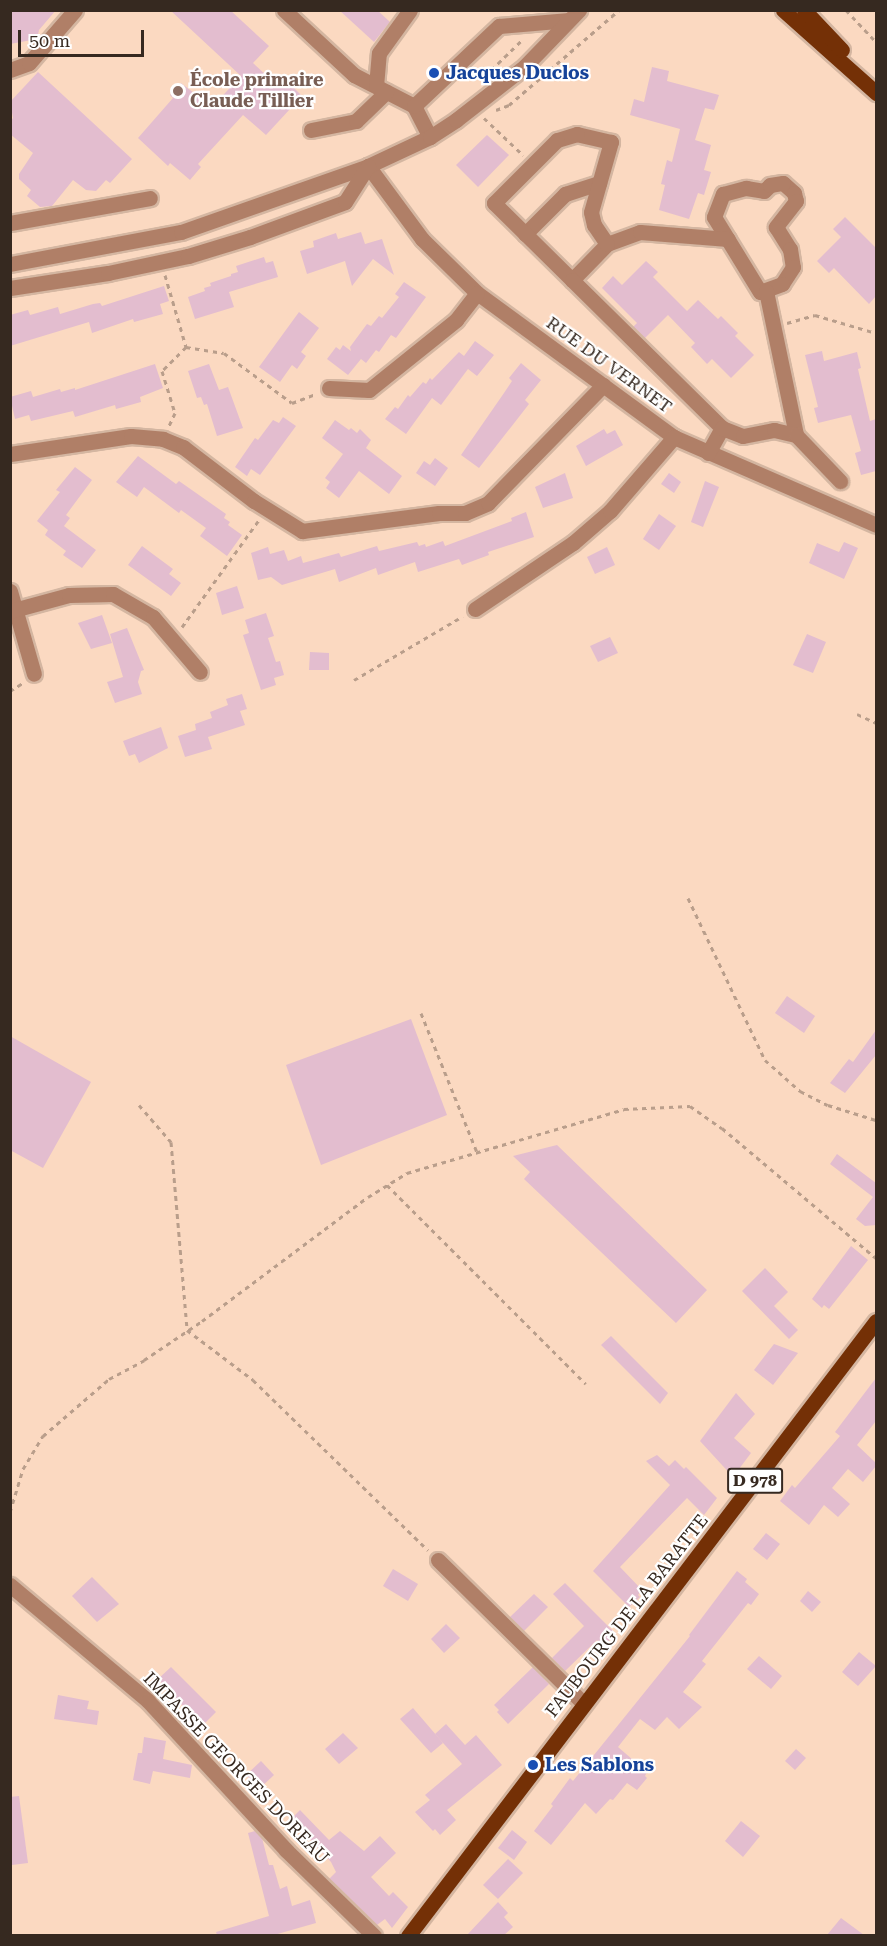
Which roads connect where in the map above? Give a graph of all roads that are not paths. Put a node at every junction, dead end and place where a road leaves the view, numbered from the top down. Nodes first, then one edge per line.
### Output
1 (75, 10) edge
2 (284, 10) edge
3 (783, 10) edge
4 (804, 10) edge
5 (409, 11) edge
6 (574, 15) edge
7 (10, 70) edge
8 (876, 87) edge
9 (381, 89) junction
10 (876, 93) edge
11 (414, 106) junction
12 (311, 130) dead end
13 (430, 137) junction
14 (368, 166) junction
15 (599, 183) junction
16 (150, 198) dead end
17 (10, 223) edge
18 (525, 234) junction
19 (728, 239) junction
20 (608, 244) junction
21 (10, 264) edge
22 (572, 280) junction
23 (10, 288) edge
24 (766, 291) junction
25 (477, 293) junction
26 (603, 385) junction
27 (329, 388) road end
28 (723, 428) junction
29 (796, 435) junction
30 (674, 436) junction
31 (708, 453) junction
32 (10, 454) edge
33 (840, 481) dead end
34 (876, 525) edge
35 (10, 591) edge
36 (475, 609) road end
37 (13, 610) edge
38 (201, 672) dead end
39 (34, 674) dead end
40 (876, 1321) edge
41 (438, 1560) road end
42 (10, 1585) edge
43 (584, 1704) junction
44 (374, 1935) edge
45 (408, 1935) edge

1 - 7 street
2 - 9 street
3 - 10 main road
4 - 8 main road
5 - 9 street
6 - 11 street
6 - 13 street
9 - 11 street
9 - 12 street
11 - 13 street
13 - 14 street
14 - 21 street
14 - 23 street
14 - 25 street, RUE DU VERNET
15 - 18 street
15 - 18 street
15 - 20 street
16 - 17 street
18 - 22 street
19 - 20 street
19 - 24 street
19 - 24 street
20 - 22 street
22 - 28 street
24 - 29 street
25 - 26 street, RUE DU VERNET
25 - 27 street
26 - 30 street, RUE DU VERNET
26 - 32 street
28 - 29 street
28 - 31 street
29 - 33 street
30 - 31 street, RUE DU VERNET
30 - 36 street
31 - 34 street, RUE DU VERNET
35 - 37 street
37 - 38 street
37 - 39 street
40 - 43 main road, FAUBOURG DE LA BARATTE / D 978
41 - 43 street
42 - 44 street, IMPASSE GEORGES DOREAU
43 - 45 main road, FAUBOURG DE LA BARATTE / D 978

